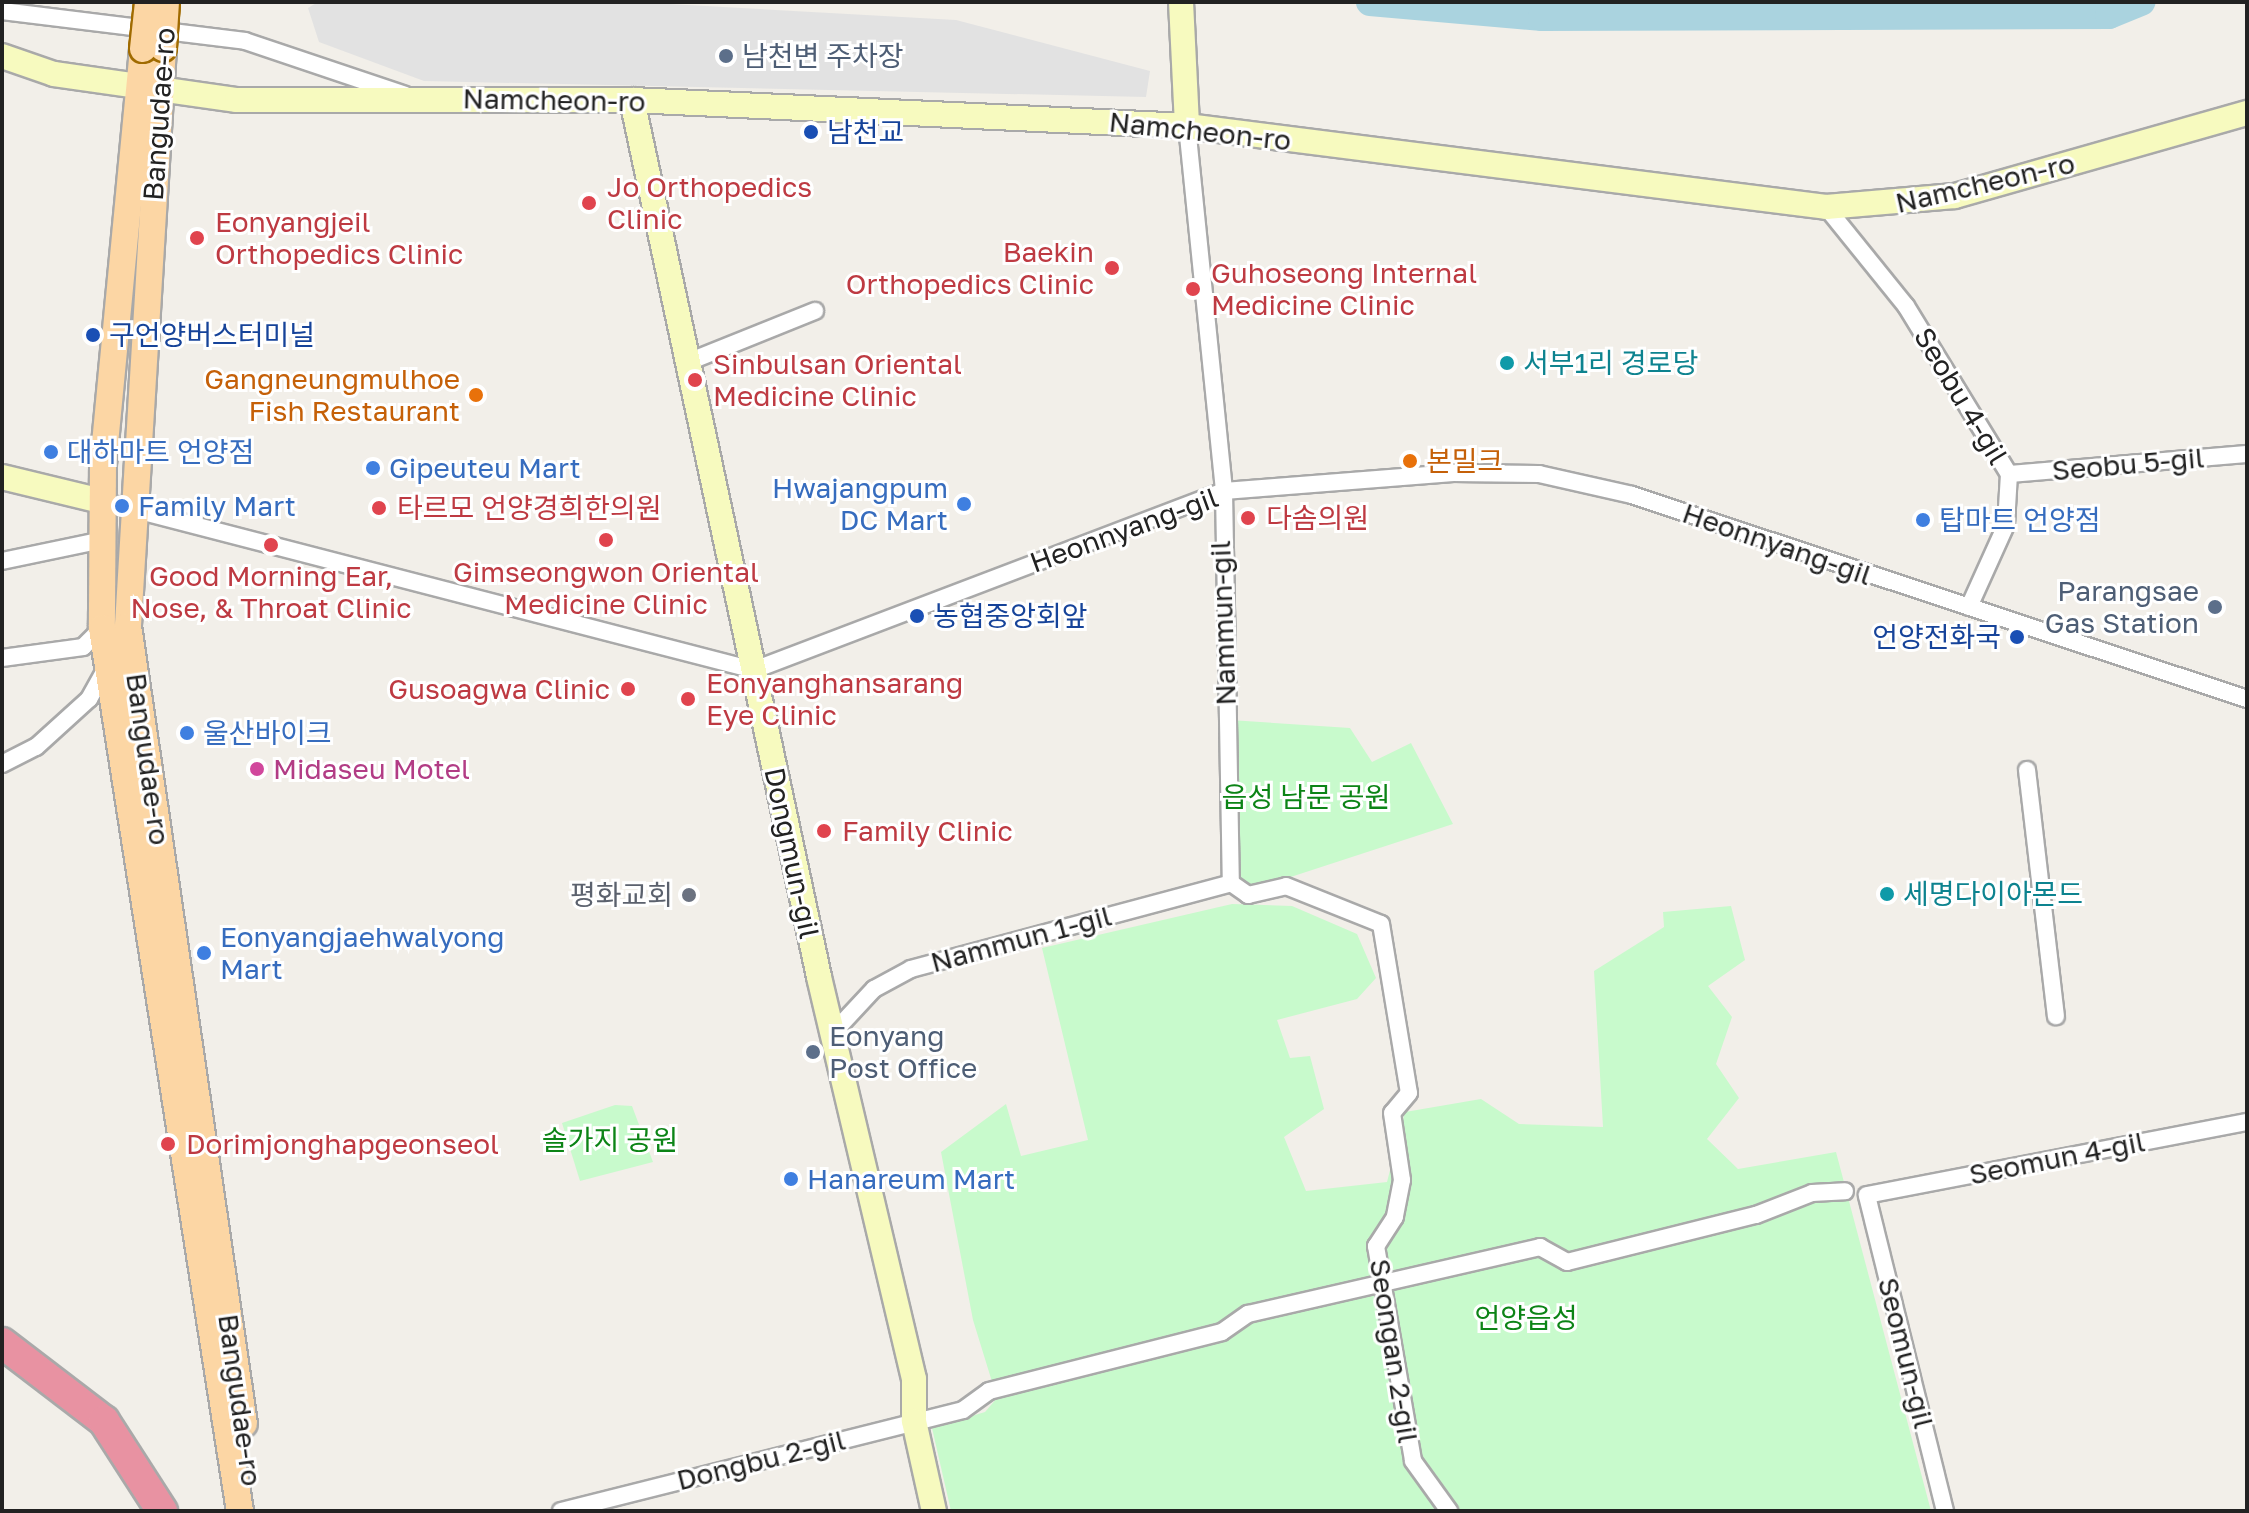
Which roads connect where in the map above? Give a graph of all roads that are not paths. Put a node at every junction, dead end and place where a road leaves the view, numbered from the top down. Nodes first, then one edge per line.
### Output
1 (148, 2) edge
2 (166, 2) edge
3 (1181, 2) edge
4 (2, 11) edge
5 (153, 48) junction
6 (2, 56) edge
7 (149, 91) junction
8 (416, 99) junction
9 (632, 100) junction
10 (2247, 113) edge
11 (1187, 126) junction
12 (1826, 207) junction
13 (815, 311) dead end
14 (688, 362) junction
15 (2247, 454) edge
16 (2009, 474) junction
17 (2, 477) edge
18 (1224, 491) junction
19 (101, 501) junction
20 (130, 509) junction
21 (98, 541) junction
22 (2, 561) edge
23 (1969, 607) junction
24 (102, 628) junction
25 (2, 658) edge
26 (108, 662) junction
27 (754, 670) junction
28 (2247, 699) edge
29 (2, 764) edge
30 (2027, 770) dead end
31 (1231, 883) junction
32 (2056, 1016) dead end
33 (832, 1034) junction
34 (2247, 1122) edge
35 (1845, 1191) dead end
36 (1867, 1195) joint
37 (1384, 1283) junction
38 (2, 1343) edge
39 (2, 1365) edge
40 (914, 1421) junction
41 (141, 1511) edge
42 (162, 1511) edge
43 (240, 1511) edge
44 (257, 1511) edge
45 (561, 1511) edge
46 (934, 1511) edge
47 (1449, 1511) edge
48 (1945, 1511) edge

1 - 5 main road, bridge
2 - 5 main road, Bangudae-ro, bridge
3 - 11 main road
4 - 8 street
5 - 7 main road, Bangudae-ro
6 - 7 main road, Namcheon-ro
7 - 8 main road, Namcheon-ro
7 - 19 main road, Bangudae-ro
7 - 20 main road, Bangudae-ro
8 - 9 main road, Namcheon-ro
9 - 11 main road, Namcheon-ro
9 - 14 main road, Dongmun-gil
10 - 12 main road, Namcheon-ro
11 - 12 main road, Namcheon-ro
11 - 18 street, Nammun-gil
12 - 16 street, Seobu 4-gil
13 - 14 street
14 - 27 main road, Dongmun-gil
15 - 16 street, Seobu 5-gil
16 - 23 street, Seobu 4-gil
17 - 19 main road
18 - 23 street, Heonnyang-gil
18 - 27 street, Heonnyang-gil
18 - 31 street, Nammun-gil
19 - 20 street
19 - 21 main road, Bangudae-ro
20 - 27 street
20 - 44 main road, Bangudae-ro
21 - 22 street
21 - 24 main road, Bangudae-ro
23 - 28 street, Heonnyang-gil
24 - 25 street
24 - 26 main road, Bangudae-ro
26 - 29 street
26 - 43 main road, Bangudae-ro
27 - 33 main road, Dongmun-gil
30 - 32 street
31 - 33 street, Nammun 1-gil
31 - 37 street, Seongan 2-gil
33 - 40 main road, Dongmun-gil
34 - 36 street, Seomun 4-gil
35 - 37 street, Dongbu 2-gil
36 - 48 street, Seomun-gil
37 - 40 street, Dongbu 2-gil
37 - 47 street, Seongan 2-gil
38 - 42 highway
39 - 41 highway
40 - 45 street, Dongbu 2-gil
40 - 46 main road, Dongmun-gil

